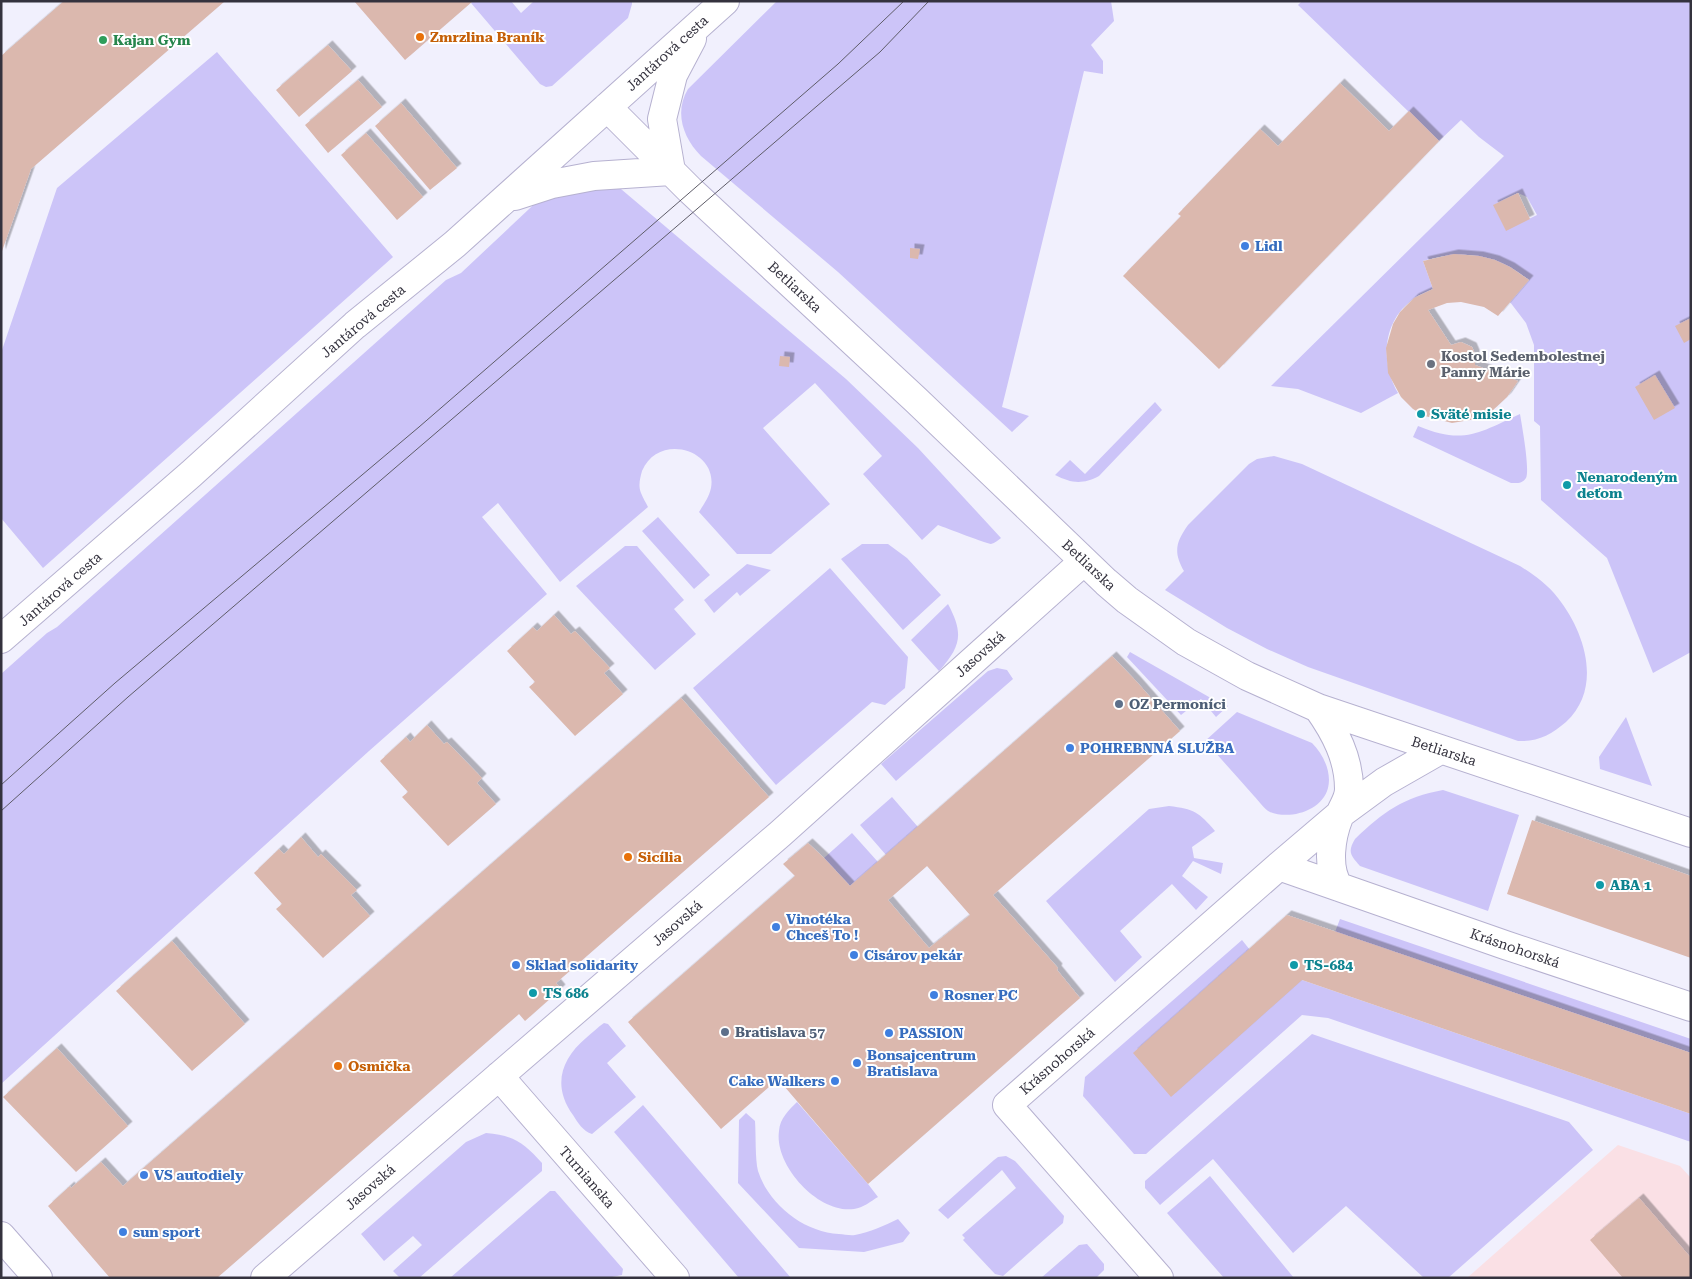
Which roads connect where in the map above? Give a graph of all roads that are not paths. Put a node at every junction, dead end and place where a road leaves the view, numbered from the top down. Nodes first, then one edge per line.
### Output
1 (724, 1) edge
2 (703, 20) junction
3 (608, 107) junction
4 (671, 171) junction
5 (506, 200) junction
6 (1084, 561) junction
7 (1, 639) edge
8 (1318, 708) junction
9 (1440, 750) junction
10 (1339, 815) junction
11 (1691, 833) edge
12 (1279, 866) junction
13 (1339, 887) junction
14 (1691, 1007) edge
15 (499, 1076) junction
16 (1, 1236) edge
17 (38, 1278) edge
18 (265, 1278) edge
19 (675, 1278) edge
20 (1158, 1278) edge

1 - 2 street, Jantárová cesta
2 - 3 street, Jantárová cesta
2 - 4 street
3 - 4 street, Betliarska
3 - 5 street, Jantárová cesta
4 - 5 street
4 - 6 street, Betliarska
5 - 7 street, Jantárová cesta
6 - 8 street, Betliarska
6 - 15 street, Jasovská
8 - 9 street, Betliarska
8 - 10 street, Krásnohorská
9 - 10 street, Krásnohorská
9 - 11 street, Betliarska
10 - 12 street, Krásnohorská
10 - 13 street, Krásnohorská
12 - 13 street, Krásnohorská
12 - 20 street, Krásnohorská
13 - 14 street, Krásnohorská
15 - 18 street, Jasovská
15 - 19 street, Turnianska
16 - 17 street

